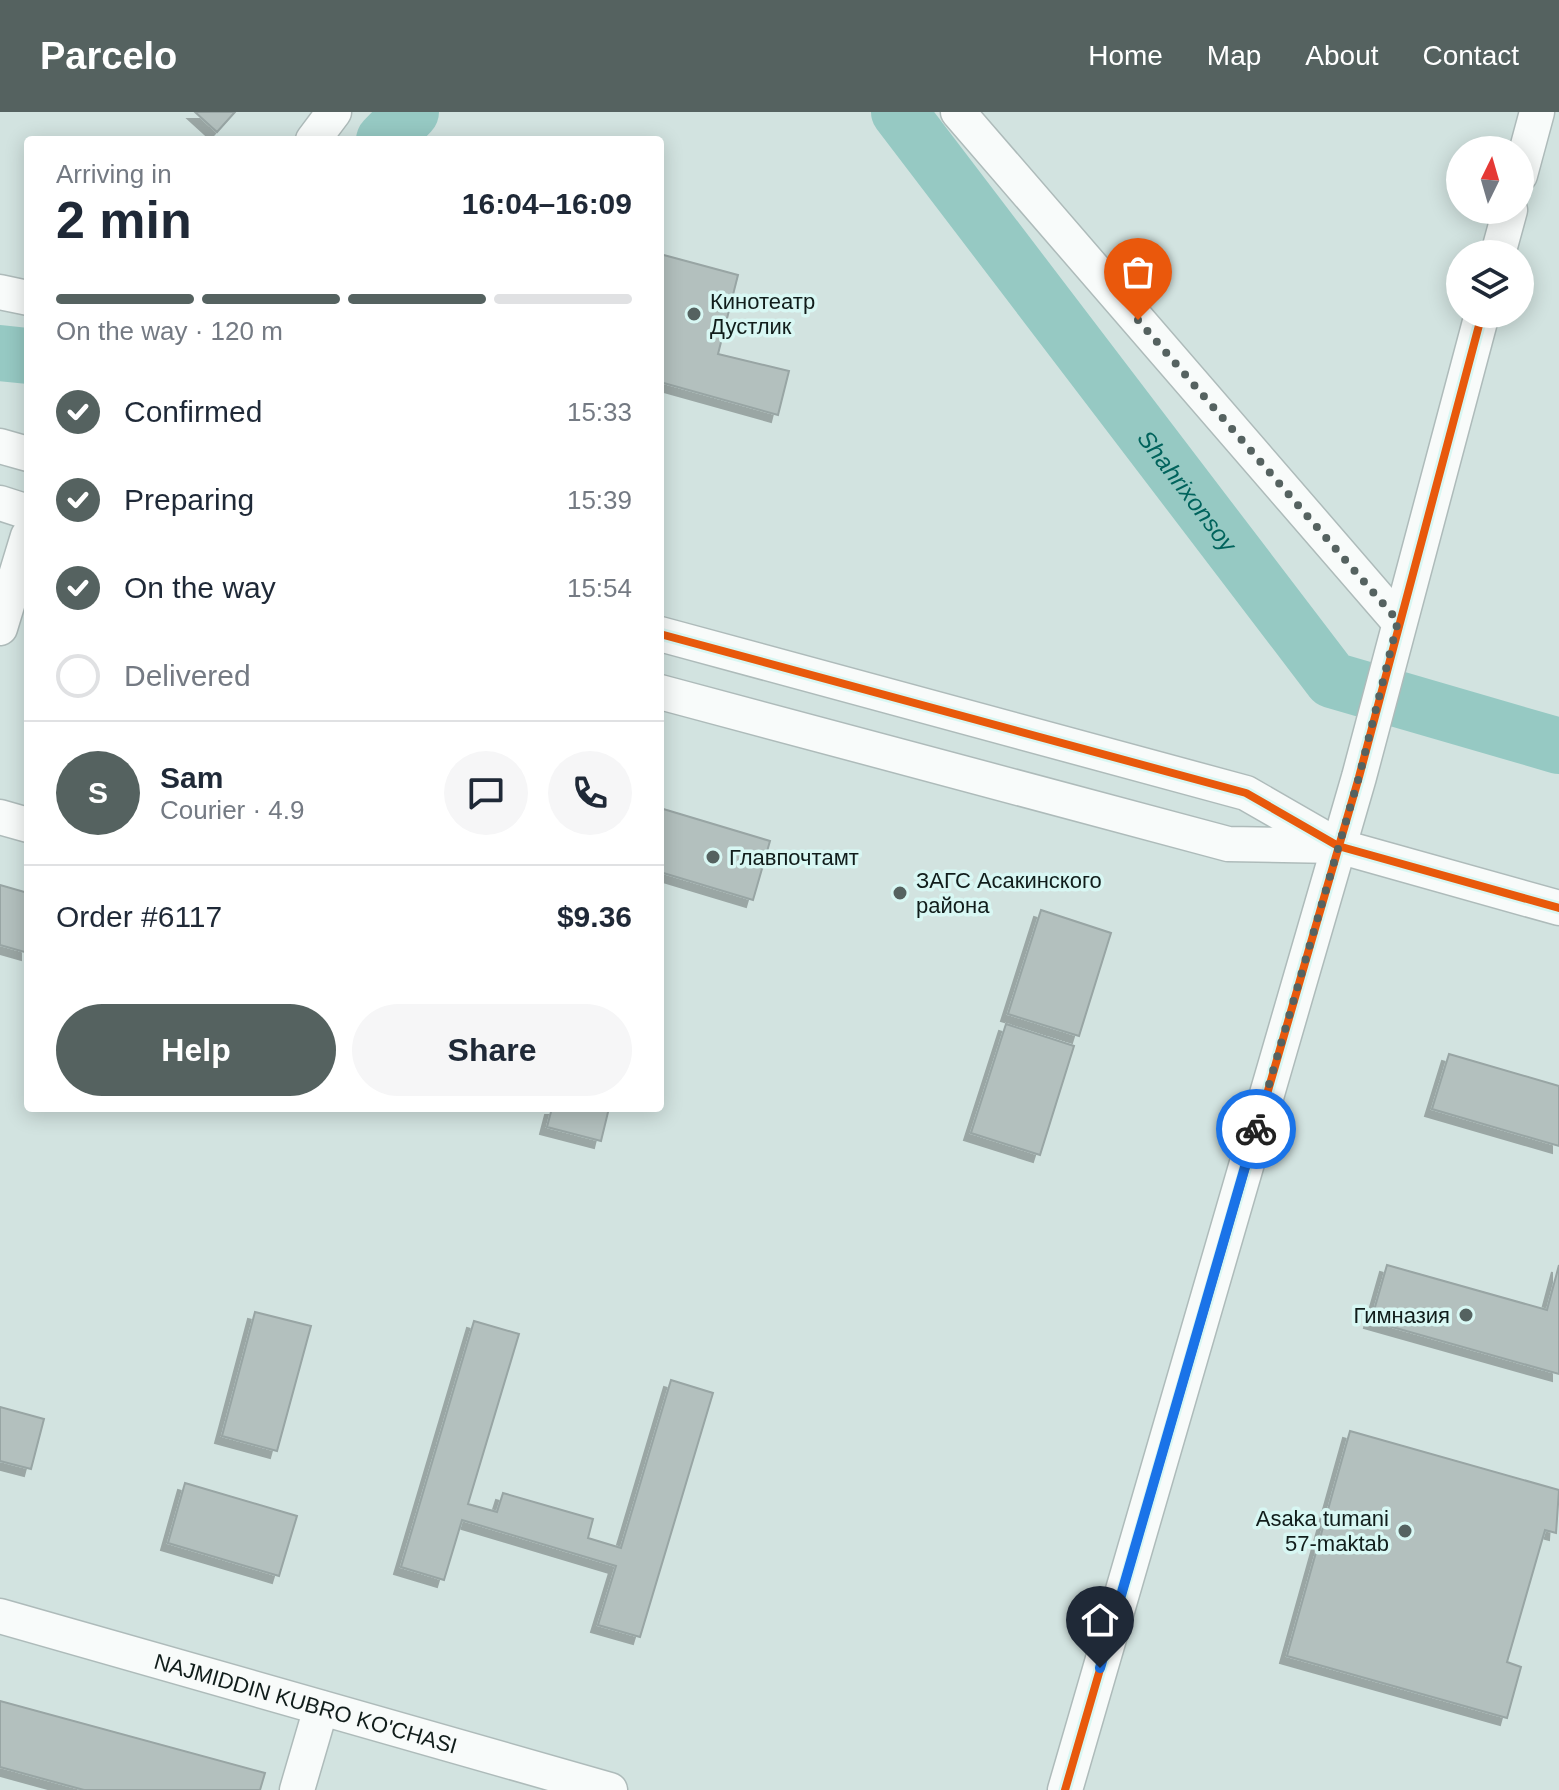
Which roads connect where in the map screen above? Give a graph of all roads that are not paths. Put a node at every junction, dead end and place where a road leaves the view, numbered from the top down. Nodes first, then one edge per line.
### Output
1 (334, 112) edge
2 (958, 112) edge
3 (1537, 112) edge
4 (316, 136) edge
5 (1531, 136) edge
6 (0, 292) edge
7 (24, 297) edge
8 (1478, 328) edge
9 (0, 446) edge
10 (24, 453) edge
11 (0, 503) edge
12 (24, 511) edge
13 (24, 549) edge
14 (1398, 621) junction
15 (0, 628) edge
16 (664, 635) edge
17 (664, 693) edge
18 (0, 817) edge
19 (24, 824) edge
20 (1338, 846) junction
21 (1559, 908) edge
22 (0, 1616) edge
23 (321, 1708) junction
24 (297, 1790) edge
25 (610, 1790) edge
26 (1065, 1790) edge

1 - 4 street
2 - 14 street
3 - 5 street
6 - 7 street
8 - 14 street
9 - 10 street
11 - 12 street
13 - 15 street
14 - 20 street
16 - 20 street
17 - 20 street
18 - 19 street
20 - 21 street
20 - 26 street
22 - 23 street, NAJMIDDIN KUBRO KO'CHASI
23 - 24 street
23 - 25 street, NAJMIDDIN KUBRO KO'CHASI

